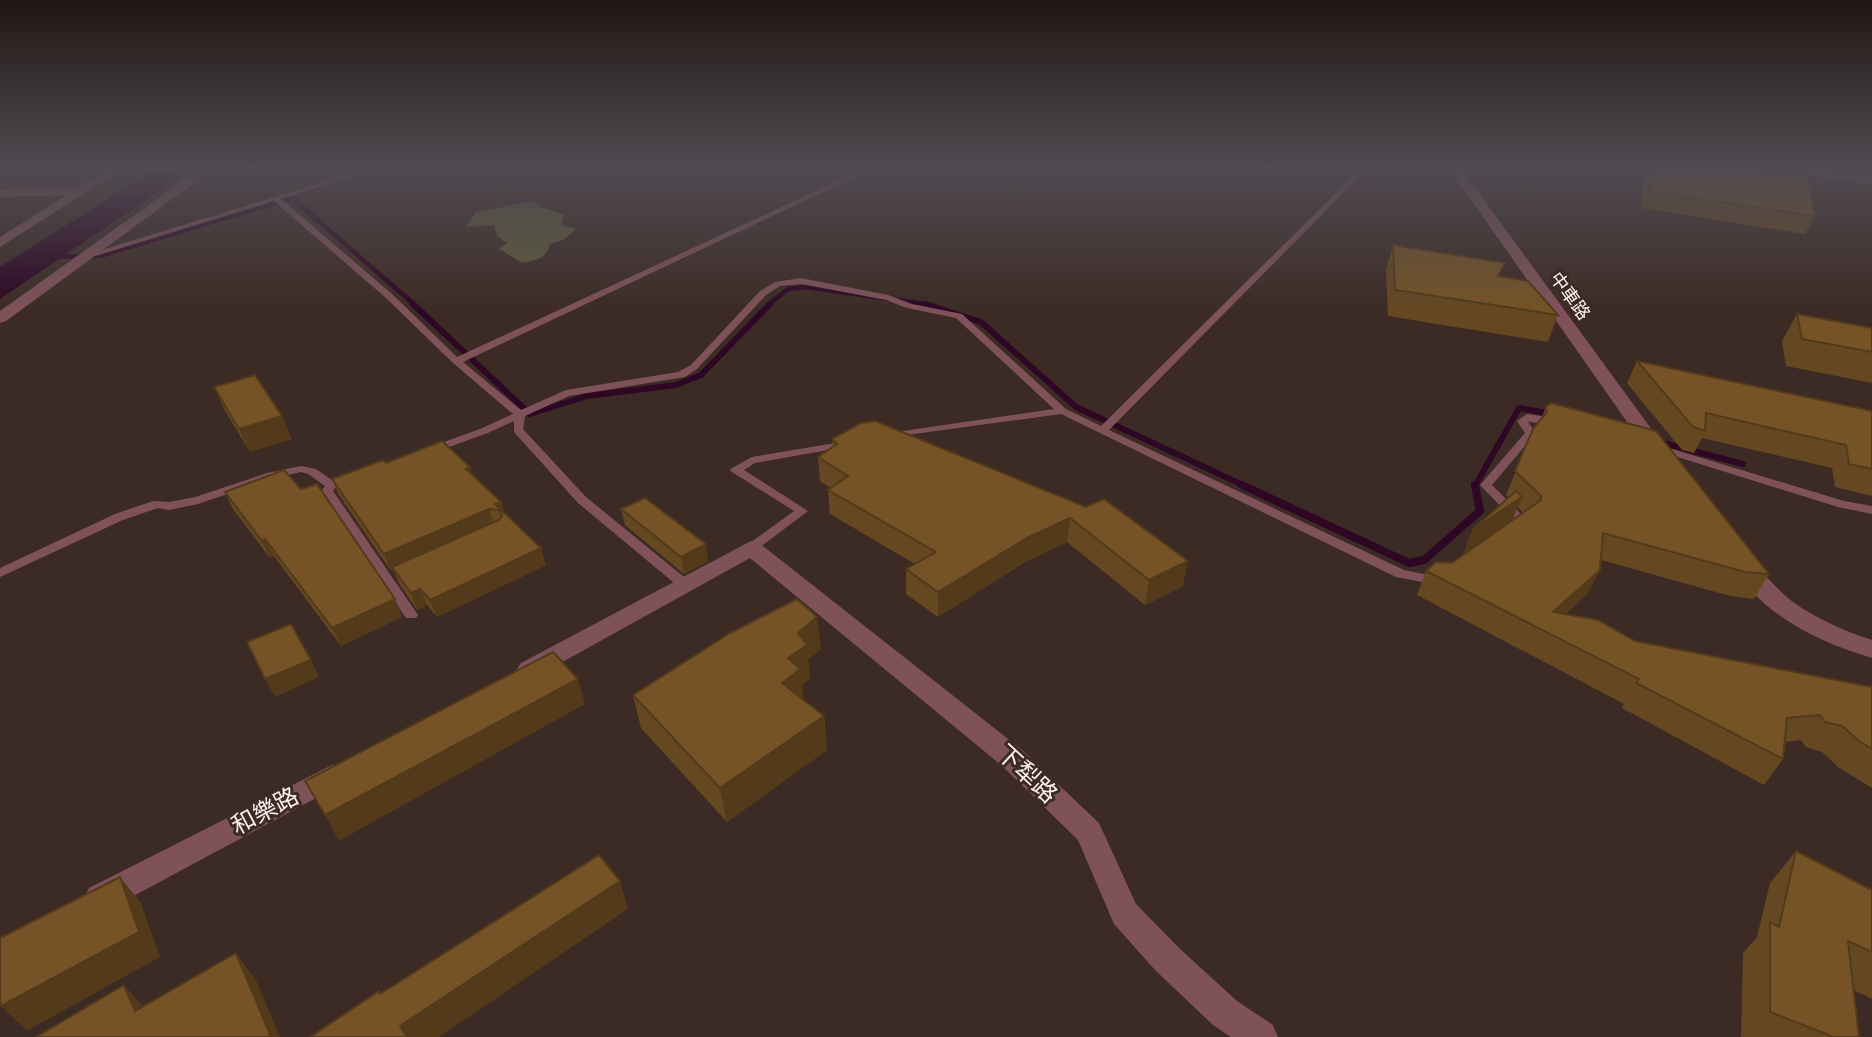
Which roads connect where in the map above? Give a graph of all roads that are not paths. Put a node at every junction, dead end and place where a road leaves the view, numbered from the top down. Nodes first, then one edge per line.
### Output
1 (44, 215) edge
2 (141, 215) edge
3 (221, 215) edge
4 (295, 215) edge
5 (769, 215) edge
6 (1318, 215) edge
7 (1489, 215) edge
8 (0, 243) edge
9 (83, 257) junction
10 (0, 318) edge
11 (456, 360) junction
12 (1062, 411) junction
13 (520, 414) junction
14 (1563, 422) edge
15 (1102, 431) junction
16 (878, 438) edge
17 (1632, 440) edge
18 (854, 442) edge
19 (1654, 447) junction
20 (422, 454) edge
21 (362, 476) edge
22 (1678, 479) edge
23 (331, 485) junction
24 (1872, 510) edge
25 (1501, 537) edge
26 (751, 548) junction
27 (1734, 554) edge
28 (0, 573) edge
29 (1447, 575) edge
30 (684, 584) junction
31 (411, 615) dead end
32 (1872, 649) edge
33 (513, 678) edge
34 (355, 764) edge
35 (73, 912) edge
36 (1261, 1037) edge

1 - 8 street
2 - 9 street
3 - 9 lane
4 - 11 lane
5 - 11 lane
6 - 15 lane
7 - 19 street, 中車路
9 - 10 street
11 - 13 lane
12 - 13 lane
12 - 15 lane
12 - 16 lane
13 - 20 lane
13 - 30 lane
14 - 25 lane
15 - 29 lane
17 - 19 lane
18 - 26 lane
19 - 22 street, 中車路
19 - 24 lane
21 - 23 lane
23 - 28 lane
23 - 31 lane
26 - 30 street
26 - 36 street, 下犁路
27 - 32 street
30 - 33 street
34 - 35 street, 和樂路

